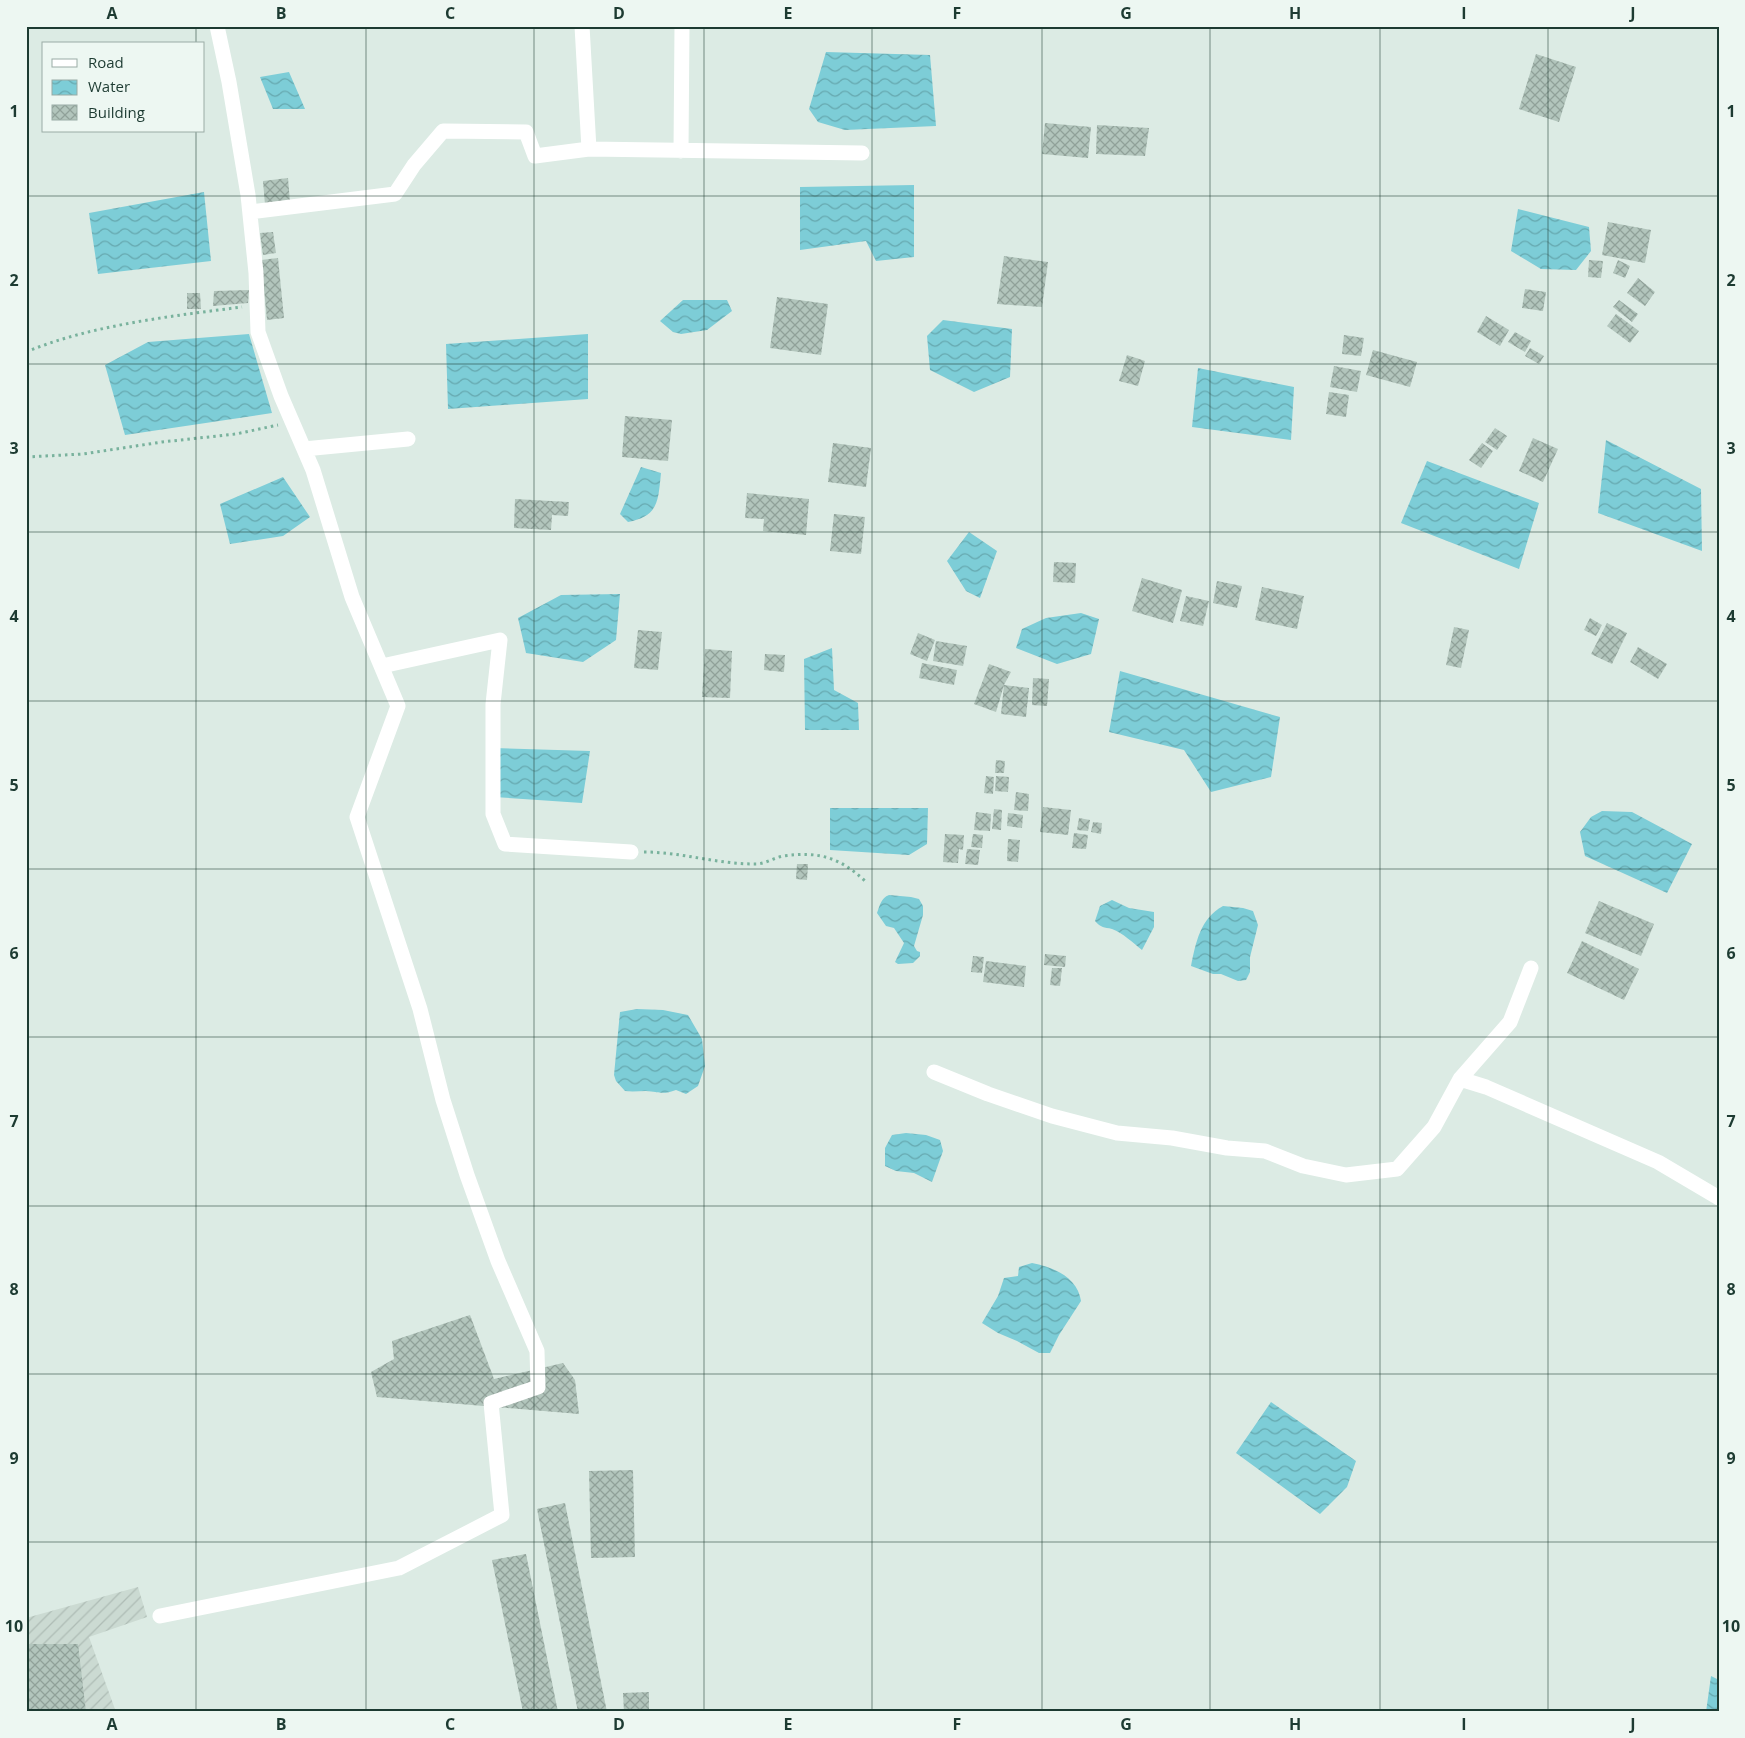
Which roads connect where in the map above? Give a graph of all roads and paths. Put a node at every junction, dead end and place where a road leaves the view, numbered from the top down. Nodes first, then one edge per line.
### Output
1 (217, 26) edge
2 (582, 26) edge
3 (682, 26) edge
4 (589, 149) junction
5 (681, 150) junction
6 (862, 153) dead end
7 (250, 212) junction
8 (257, 306) junction
9 (26, 352) edge
10 (293, 423) junction
11 (408, 439) dead end
12 (304, 449) junction
13 (26, 457) edge
14 (382, 666) junction
15 (631, 852) joint
16 (866, 882) dead end
17 (1531, 968) dead end
18 (934, 1072) dead end
19 (1460, 1079) junction
20 (1719, 1198) edge
21 (160, 1616) dead end

1 - 7 street
2 - 4 street
3 - 5 street
4 - 5 street
4 - 7 street
5 - 6 street
7 - 8 street
8 - 9 path
8 - 10 street
10 - 12 street
10 - 13 path
11 - 12 street
12 - 14 street
14 - 15 street
14 - 21 street
15 - 16 path
17 - 19 street
18 - 19 street
19 - 20 street

